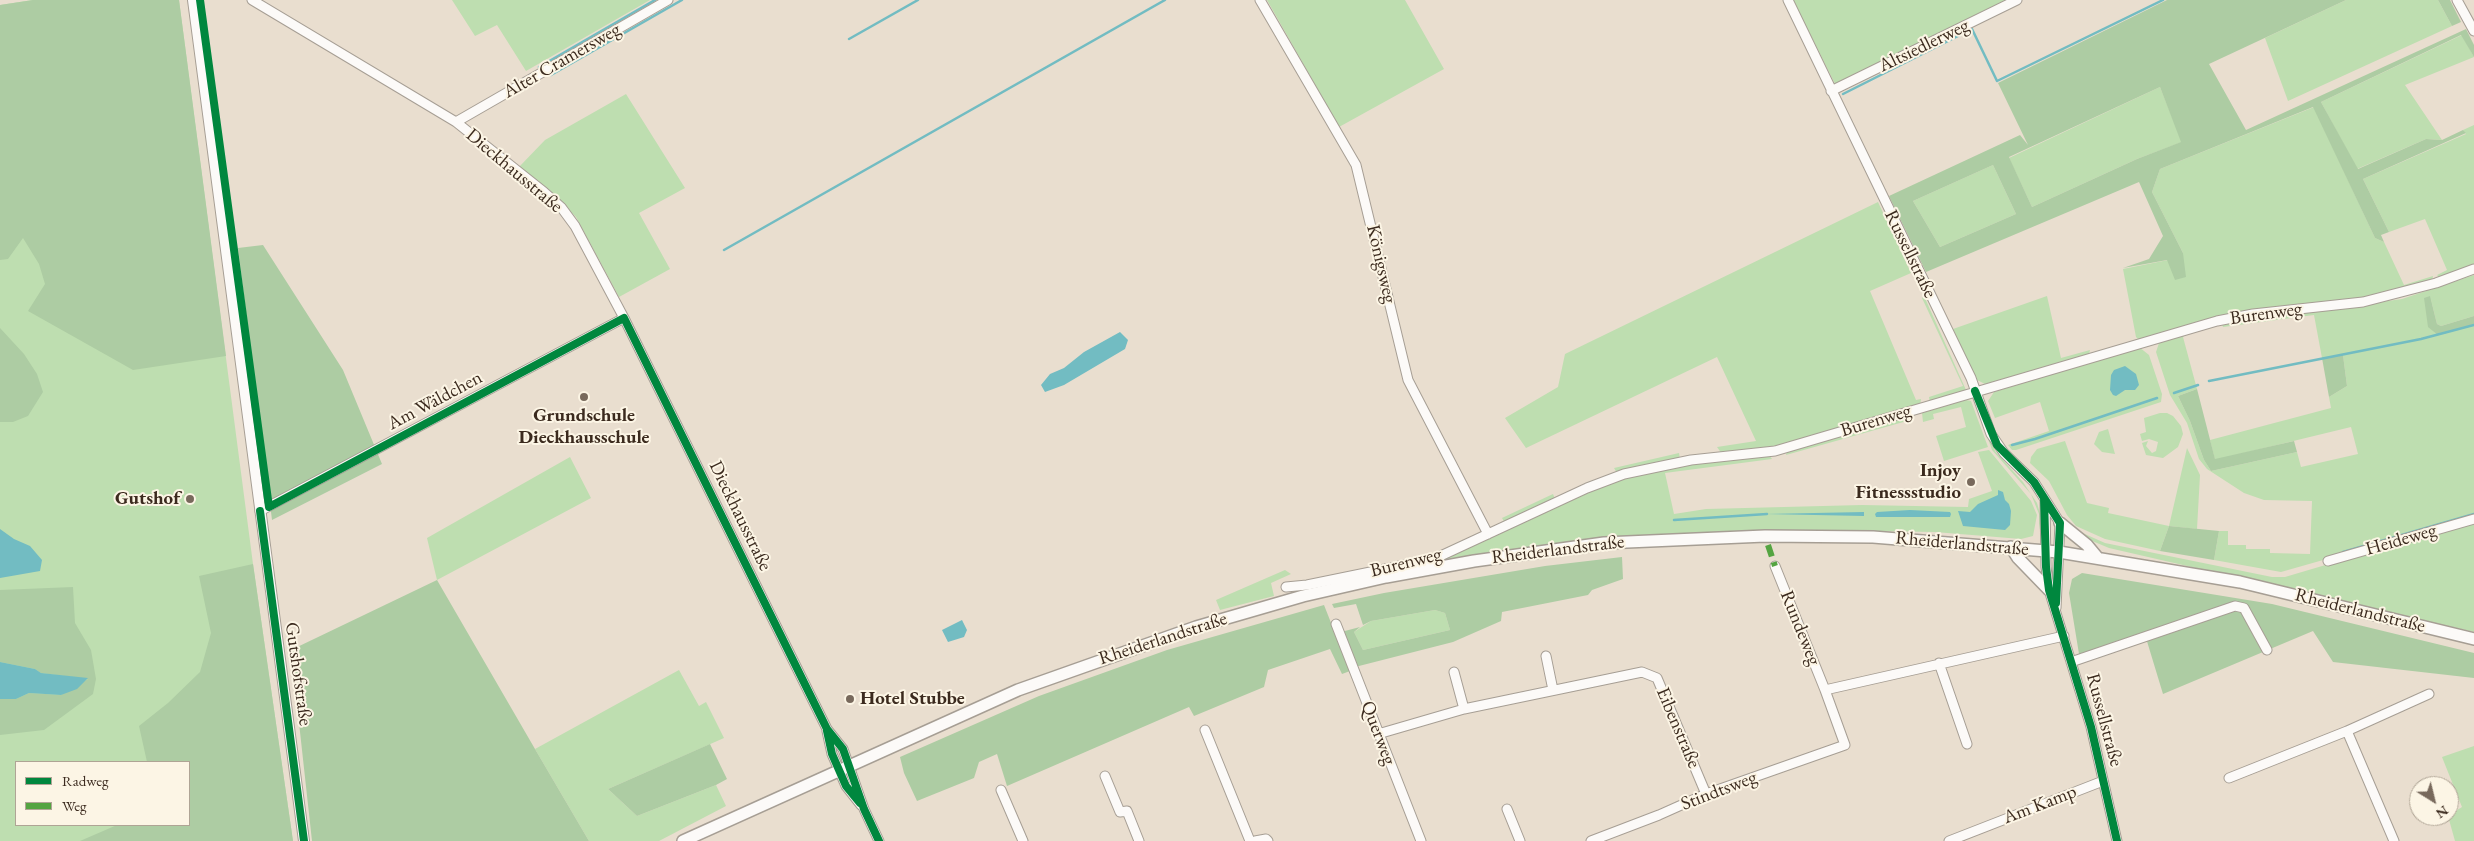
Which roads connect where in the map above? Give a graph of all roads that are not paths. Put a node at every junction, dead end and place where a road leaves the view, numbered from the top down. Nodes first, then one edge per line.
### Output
1 (193, 0) edge
2 (252, 0) edge
3 (668, 0) edge
4 (1260, 0) edge
5 (1788, 0) edge
6 (2018, 0) edge
7 (2457, 0) edge
8 (2474, 31) edge
9 (1831, 91) junction
10 (456, 122) junction
11 (2474, 269) edge
12 (624, 318) junction
13 (1975, 391) junction
14 (2044, 498) junction
15 (260, 511) junction
16 (2474, 519) edge
17 (2060, 523) junction
18 (1488, 534) junction
19 (2011, 547) junction
20 (2045, 551) junction
21 (2059, 552) junction
22 (2097, 557) junction
23 (2328, 561) dead end
24 (1775, 566) dead end
25 (1286, 587) dead end
26 (2049, 590) junction
27 (2056, 608) junction
28 (1336, 624) dead end
29 (2064, 636) junction
30 (2474, 639) edge
31 (2267, 650) dead end
32 (1546, 656) dead end
33 (2071, 662) junction
34 (1939, 663) junction
35 (1454, 672) dead end
36 (1553, 690) junction
37 (1825, 690) junction
38 (2429, 694) dead end
39 (1464, 709) junction
40 (827, 729) junction
41 (1205, 730) dead end
42 (2347, 731) junction
43 (1378, 734) junction
44 (1846, 742) joint
45 (1967, 744) dead end
46 (850, 764) junction
47 (839, 770) junction
48 (1105, 776) dead end
49 (2229, 778) dead end
50 (2103, 781) junction
51 (1001, 790) dead end
52 (1706, 794) junction
53 (864, 809) junction
54 (1507, 809) dead end
55 (1594, 840) edge
56 (304, 841) edge
57 (683, 841) edge
58 (879, 841) edge
59 (1023, 841) edge
60 (1139, 841) edge
61 (1250, 841) edge
62 (1255, 841) edge
63 (1268, 841) edge
64 (1421, 841) edge
65 (1520, 841) edge
66 (1949, 841) edge
67 (2117, 841) edge
68 (2393, 841) edge

1 - 15 street, Gutshofstraße
2 - 10 street, Dieckhausstraße
3 - 10 street, Alter Cramersweg
4 - 18 street, Königsweg
5 - 9 street, Russellstraße
6 - 9 street, Altsiedlerweg
7 - 8 street
9 - 13 street, Russellstraße
10 - 12 street, Dieckhausstraße
11 - 13 street, Burenweg
12 - 15 street, Am Wäldchen
12 - 40 street, Dieckhausstraße
13 - 14 street, Russellstraße
13 - 18 street, Burenweg
14 - 17 street, Russellstraße
14 - 20 street, Russellstraße
15 - 56 street, Gutshofstraße
16 - 23 street, Heideweg
17 - 21 street, Russellstraße
17 - 22 main road
18 - 25 street, Burenweg
19 - 20 main road, Rheiderlandstraße
19 - 26 main road
19 - 46 main road, Rheiderlandstraße
20 - 21 main road, Rheiderlandstraße
20 - 26 street, Russellstraße
21 - 22 main road, Rheiderlandstraße
21 - 27 street, Russellstraße
22 - 30 main road, Rheiderlandstraße
24 - 37 street, Rundeweg
26 - 27 street, Russellstraße
27 - 29 street, Russellstraße
28 - 43 street, Querweg
29 - 33 street, Russellstraße
29 - 34 street, Rundeweg
31 - 33 street, Russellstraße
32 - 36 street
33 - 50 street, Russellstraße
34 - 37 street, Rundeweg
34 - 45 street
35 - 39 street
36 - 39 street, Eibenstraße
36 - 52 street, Eibenstraße
37 - 44 street, Rundeweg
38 - 42 street
39 - 43 street, Eibenstraße
40 - 46 street, Dieckhausstraße
40 - 47 street, Dieckhausstraße
41 - 61 street
42 - 49 street
42 - 68 street
43 - 64 street, Querweg
44 - 52 street, Stindtsweg
46 - 47 main road, Rheiderlandstraße
46 - 53 street, Dieckhausstraße
47 - 53 street, Dieckhausstraße
47 - 57 main road, Rheiderlandstraße
48 - 60 street
50 - 66 street, Am Kamp
50 - 67 street, Russellstraße
51 - 59 street
52 - 55 street, Stindtsweg
53 - 58 street, Dieckhausstraße
54 - 65 street
62 - 63 street

